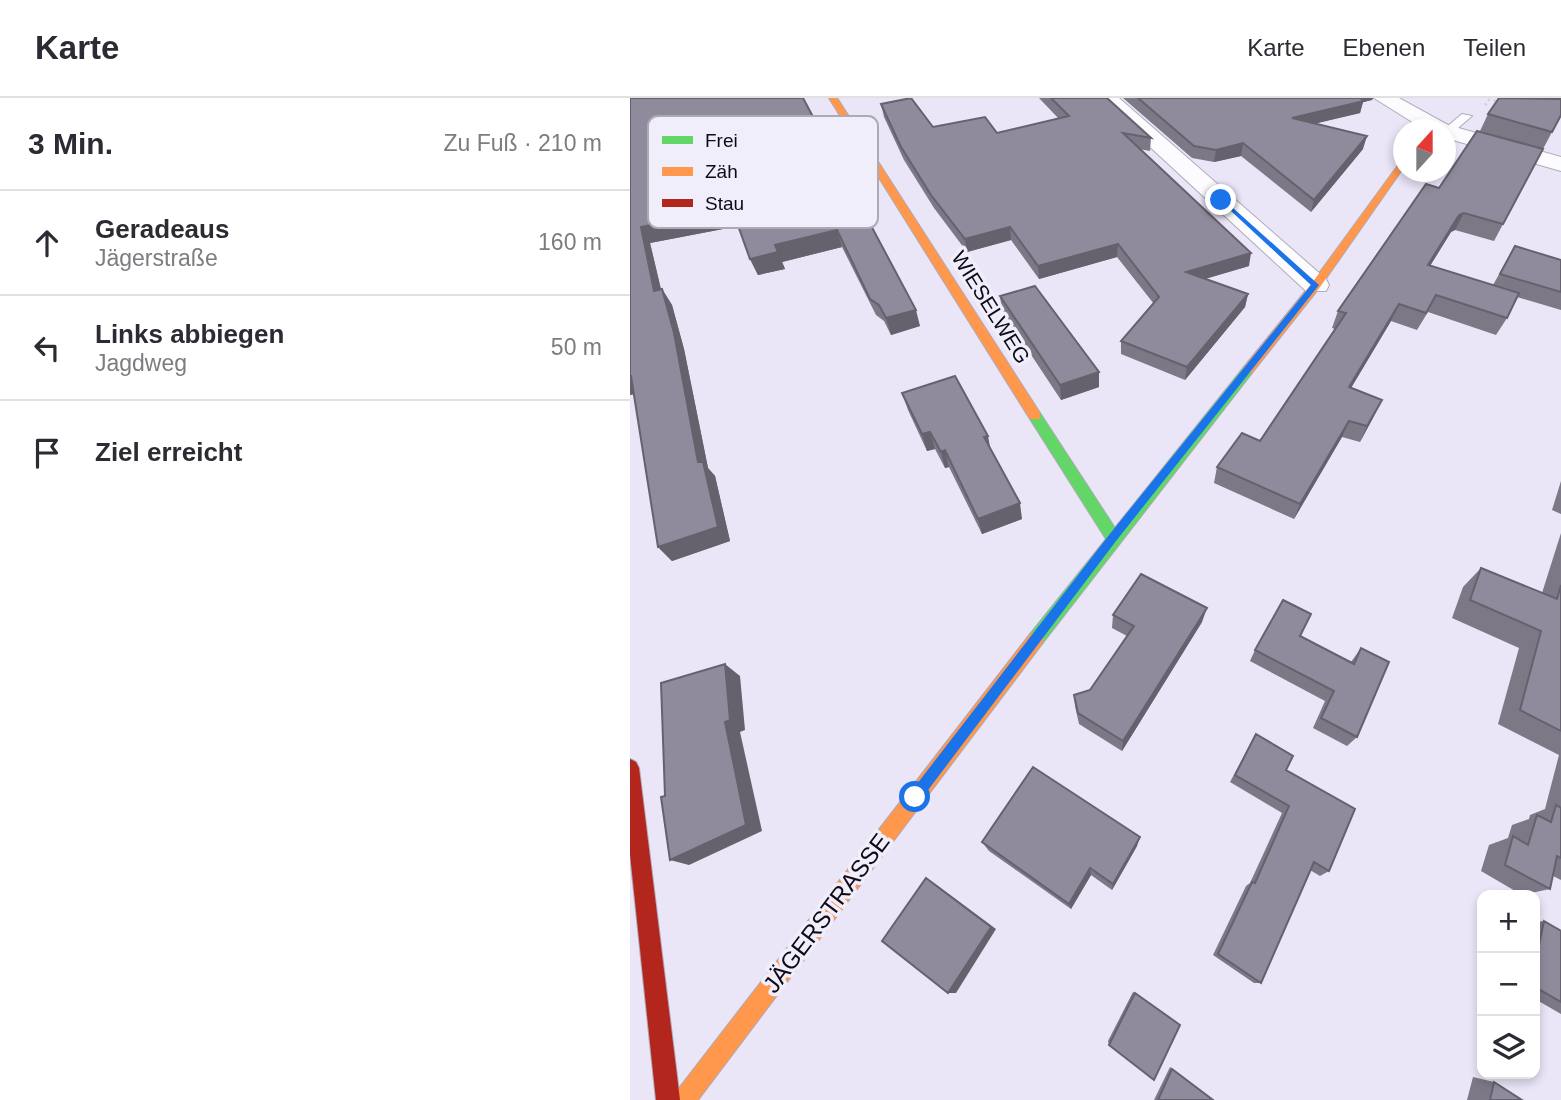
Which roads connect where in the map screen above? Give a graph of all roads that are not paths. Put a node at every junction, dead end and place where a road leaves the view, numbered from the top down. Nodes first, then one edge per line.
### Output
1 (834, 98) edge
2 (1107, 98) edge
3 (1419, 98) edge
4 (1389, 101) edge
5 (845, 116) edge
6 (1426, 119) edge
7 (1456, 131) edge
8 (1561, 164) edge
9 (878, 167) edge
10 (1393, 175) edge
11 (1315, 285) junction
12 (1113, 538) junction
13 (630, 768) edge
14 (668, 1100) edge
15 (684, 1100) edge

1 - 5 street, WIESELWEG
2 - 11 street
3 - 4 street
4 - 6 street
7 - 8 street
9 - 12 street, WIESELWEG
10 - 11 street, JÄGERSTRASSE
11 - 12 street, JÄGERSTRASSE
12 - 15 street, JÄGERSTRASSE
13 - 14 street

